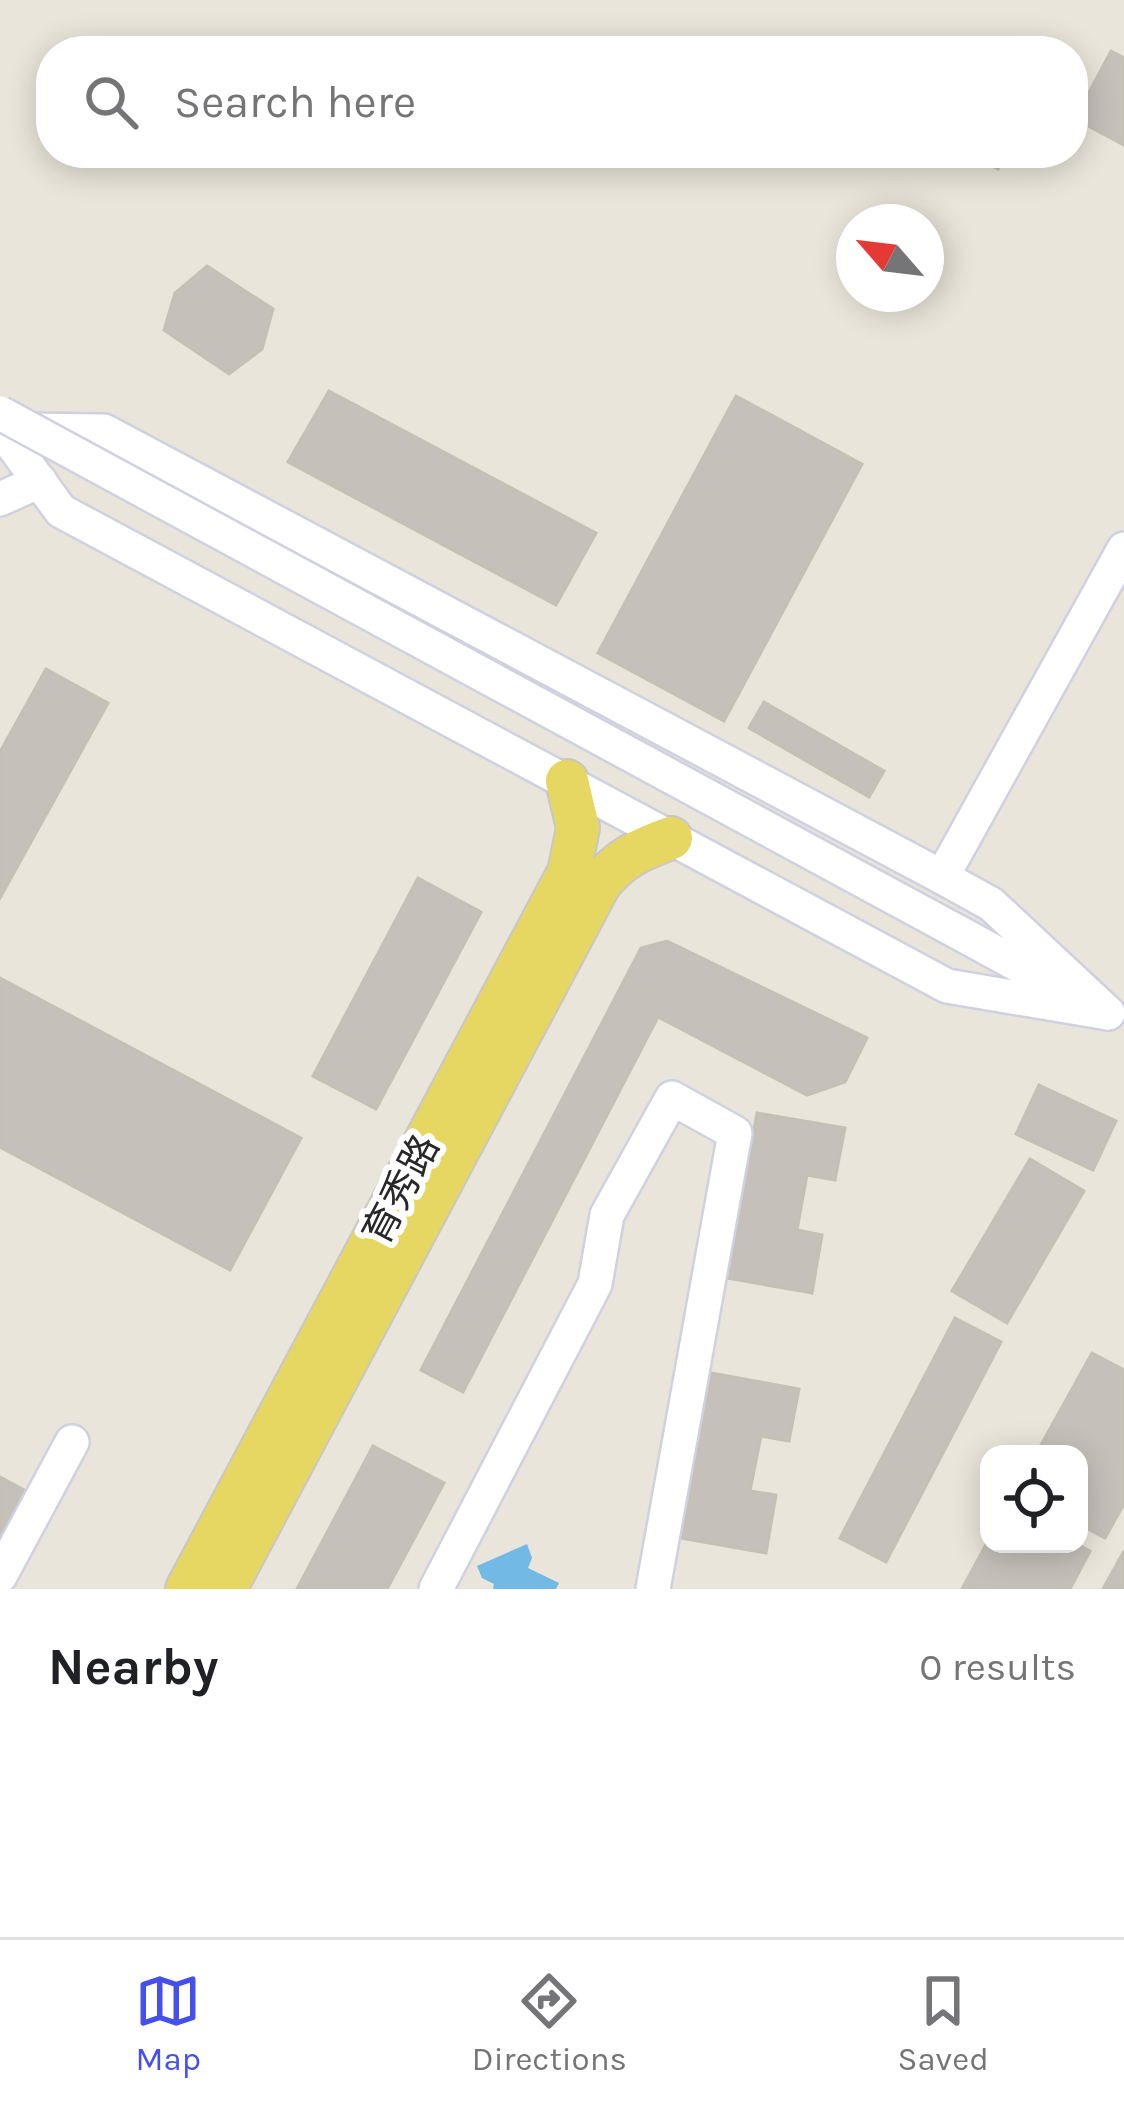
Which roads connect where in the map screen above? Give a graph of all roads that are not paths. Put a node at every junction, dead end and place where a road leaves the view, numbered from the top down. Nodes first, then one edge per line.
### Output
1 (1, 423) edge
2 (40, 481) junction
3 (0, 499) edge
4 (1124, 549) edge
5 (567, 781) junction
6 (671, 838) junction
7 (942, 877) junction
8 (1116, 1018) edge
9 (72, 1442) dead end
10 (0, 1576) edge
11 (187, 1589) edge
12 (225, 1589) edge
13 (436, 1589) edge
14 (653, 1589) edge

1 - 2 street
1 - 7 street
1 - 8 street, bridge
2 - 3 street
2 - 5 street
4 - 7 street
5 - 6 street
5 - 11 main road, 育秀路
6 - 8 street
6 - 12 main road, 育秀路
7 - 8 street
9 - 10 street
13 - 14 street

